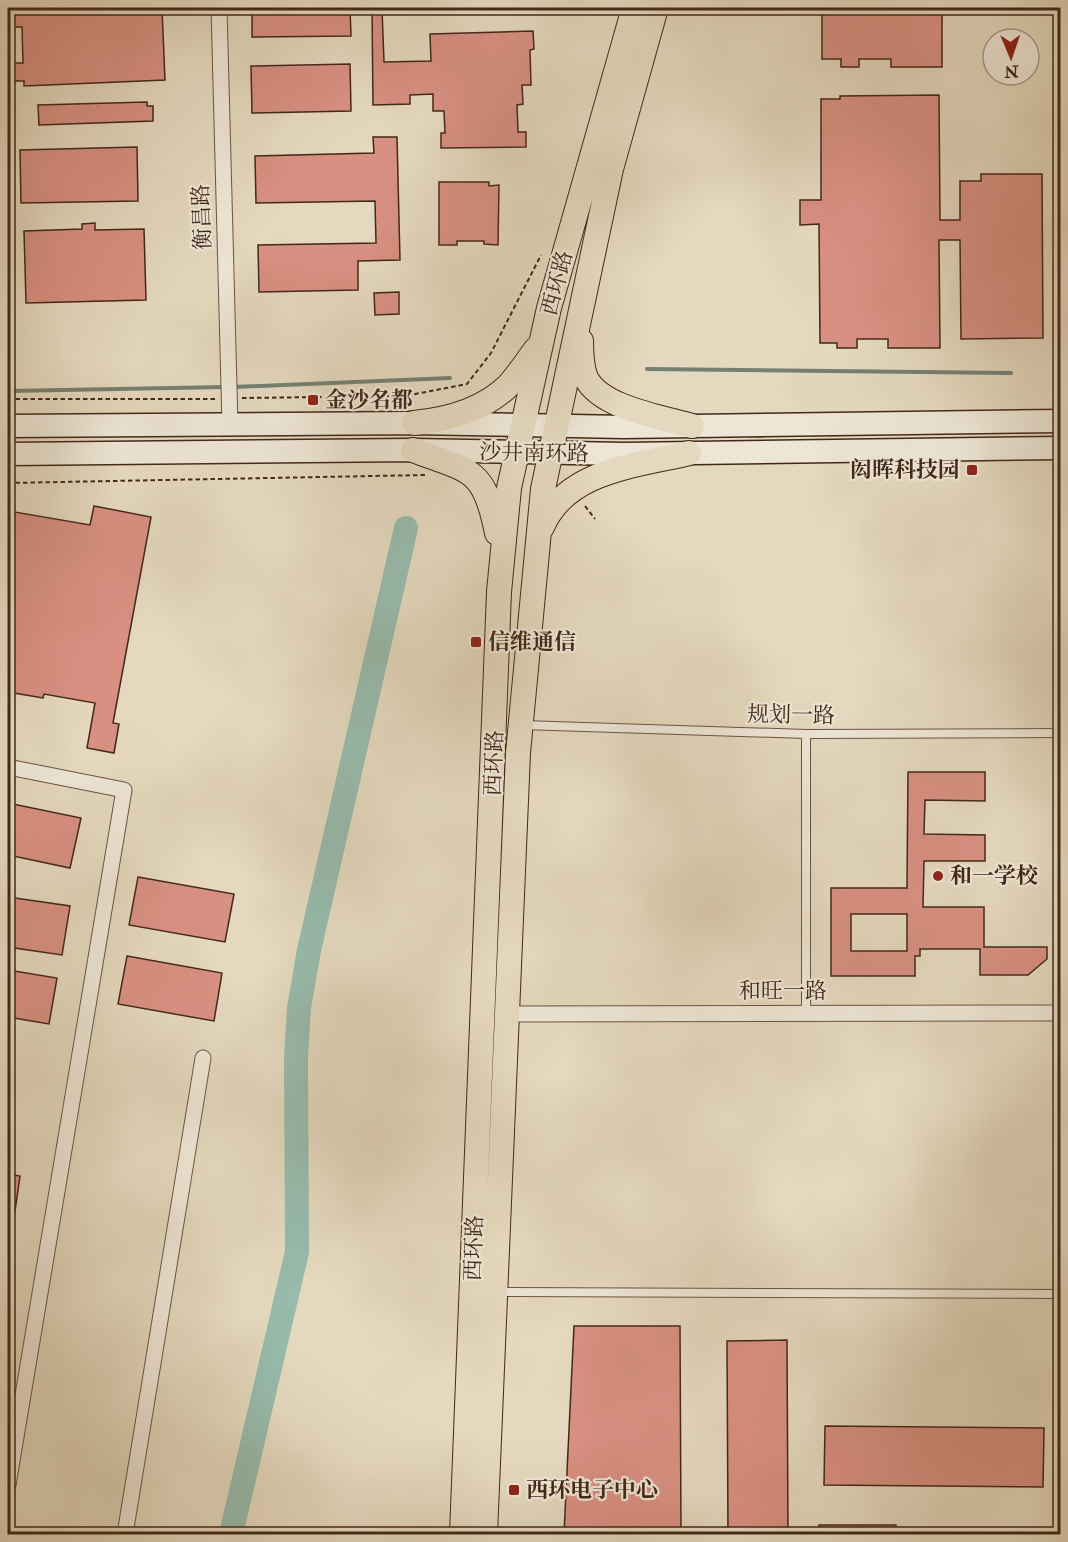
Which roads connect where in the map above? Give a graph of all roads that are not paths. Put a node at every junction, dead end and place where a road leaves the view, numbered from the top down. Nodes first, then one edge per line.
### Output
1 (219, 8) edge
2 (634, 8) edge
3 (656, 8) edge
4 (580, 314) junction
5 (541, 342) junction
6 (1060, 421) edge
7 (414, 423) junction
8 (230, 425) junction
9 (523, 425) junction
10 (556, 425) junction
11 (8, 426) edge
12 (692, 426) junction
13 (1060, 448) edge
14 (413, 450) junction
15 (517, 452) junction
16 (551, 453) junction
17 (689, 453) junction
18 (8, 454) edge
19 (539, 531) junction
20 (502, 557) junction
21 (520, 725) junction
22 (1060, 733) edge
23 (806, 734) junction
24 (8, 767) edge
25 (1060, 1013) edge
26 (507, 1014) junction
27 (806, 1014) junction
28 (202, 1058) dead end
29 (495, 1292) junction
30 (1060, 1294) edge
31 (8, 1485) edge
32 (125, 1534) edge
33 (462, 1534) edge
34 (485, 1534) edge

1 - 8 street, 衡昌路
2 - 5 main road, 西环路
3 - 4 main road, 西环路
4 - 10 main road, 西环路
4 - 12 main road
5 - 7 main road
5 - 9 main road, 西环路
6 - 12 main road, 沙井南环路
7 - 8 main road, 沙井南环路
7 - 9 main road, 沙井南环路
8 - 11 main road, 沙井南环路
9 - 10 main road, 沙井南环路
9 - 15 main road, 西环路
10 - 12 main road, 沙井南环路
10 - 16 main road, 西环路
13 - 17 main road, 沙井南环路
14 - 15 main road, 沙井南环路
14 - 18 main road, 沙井南环路
14 - 20 main road
15 - 16 main road, 沙井南环路
15 - 20 main road, 西环路
16 - 17 main road, 沙井南环路
16 - 19 main road, 西环路
17 - 19 main road
19 - 21 main road, 西环路
20 - 33 main road, 西环路
21 - 23 lane, 规划一路
21 - 26 main road, 西环路
22 - 23 lane, 规划一路
23 - 27 lane
24 - 31 street
25 - 27 street, 和旺一路
26 - 27 street, 和旺一路
26 - 29 main road, 西环路
28 - 32 street
29 - 30 lane
29 - 34 main road, 西环路

